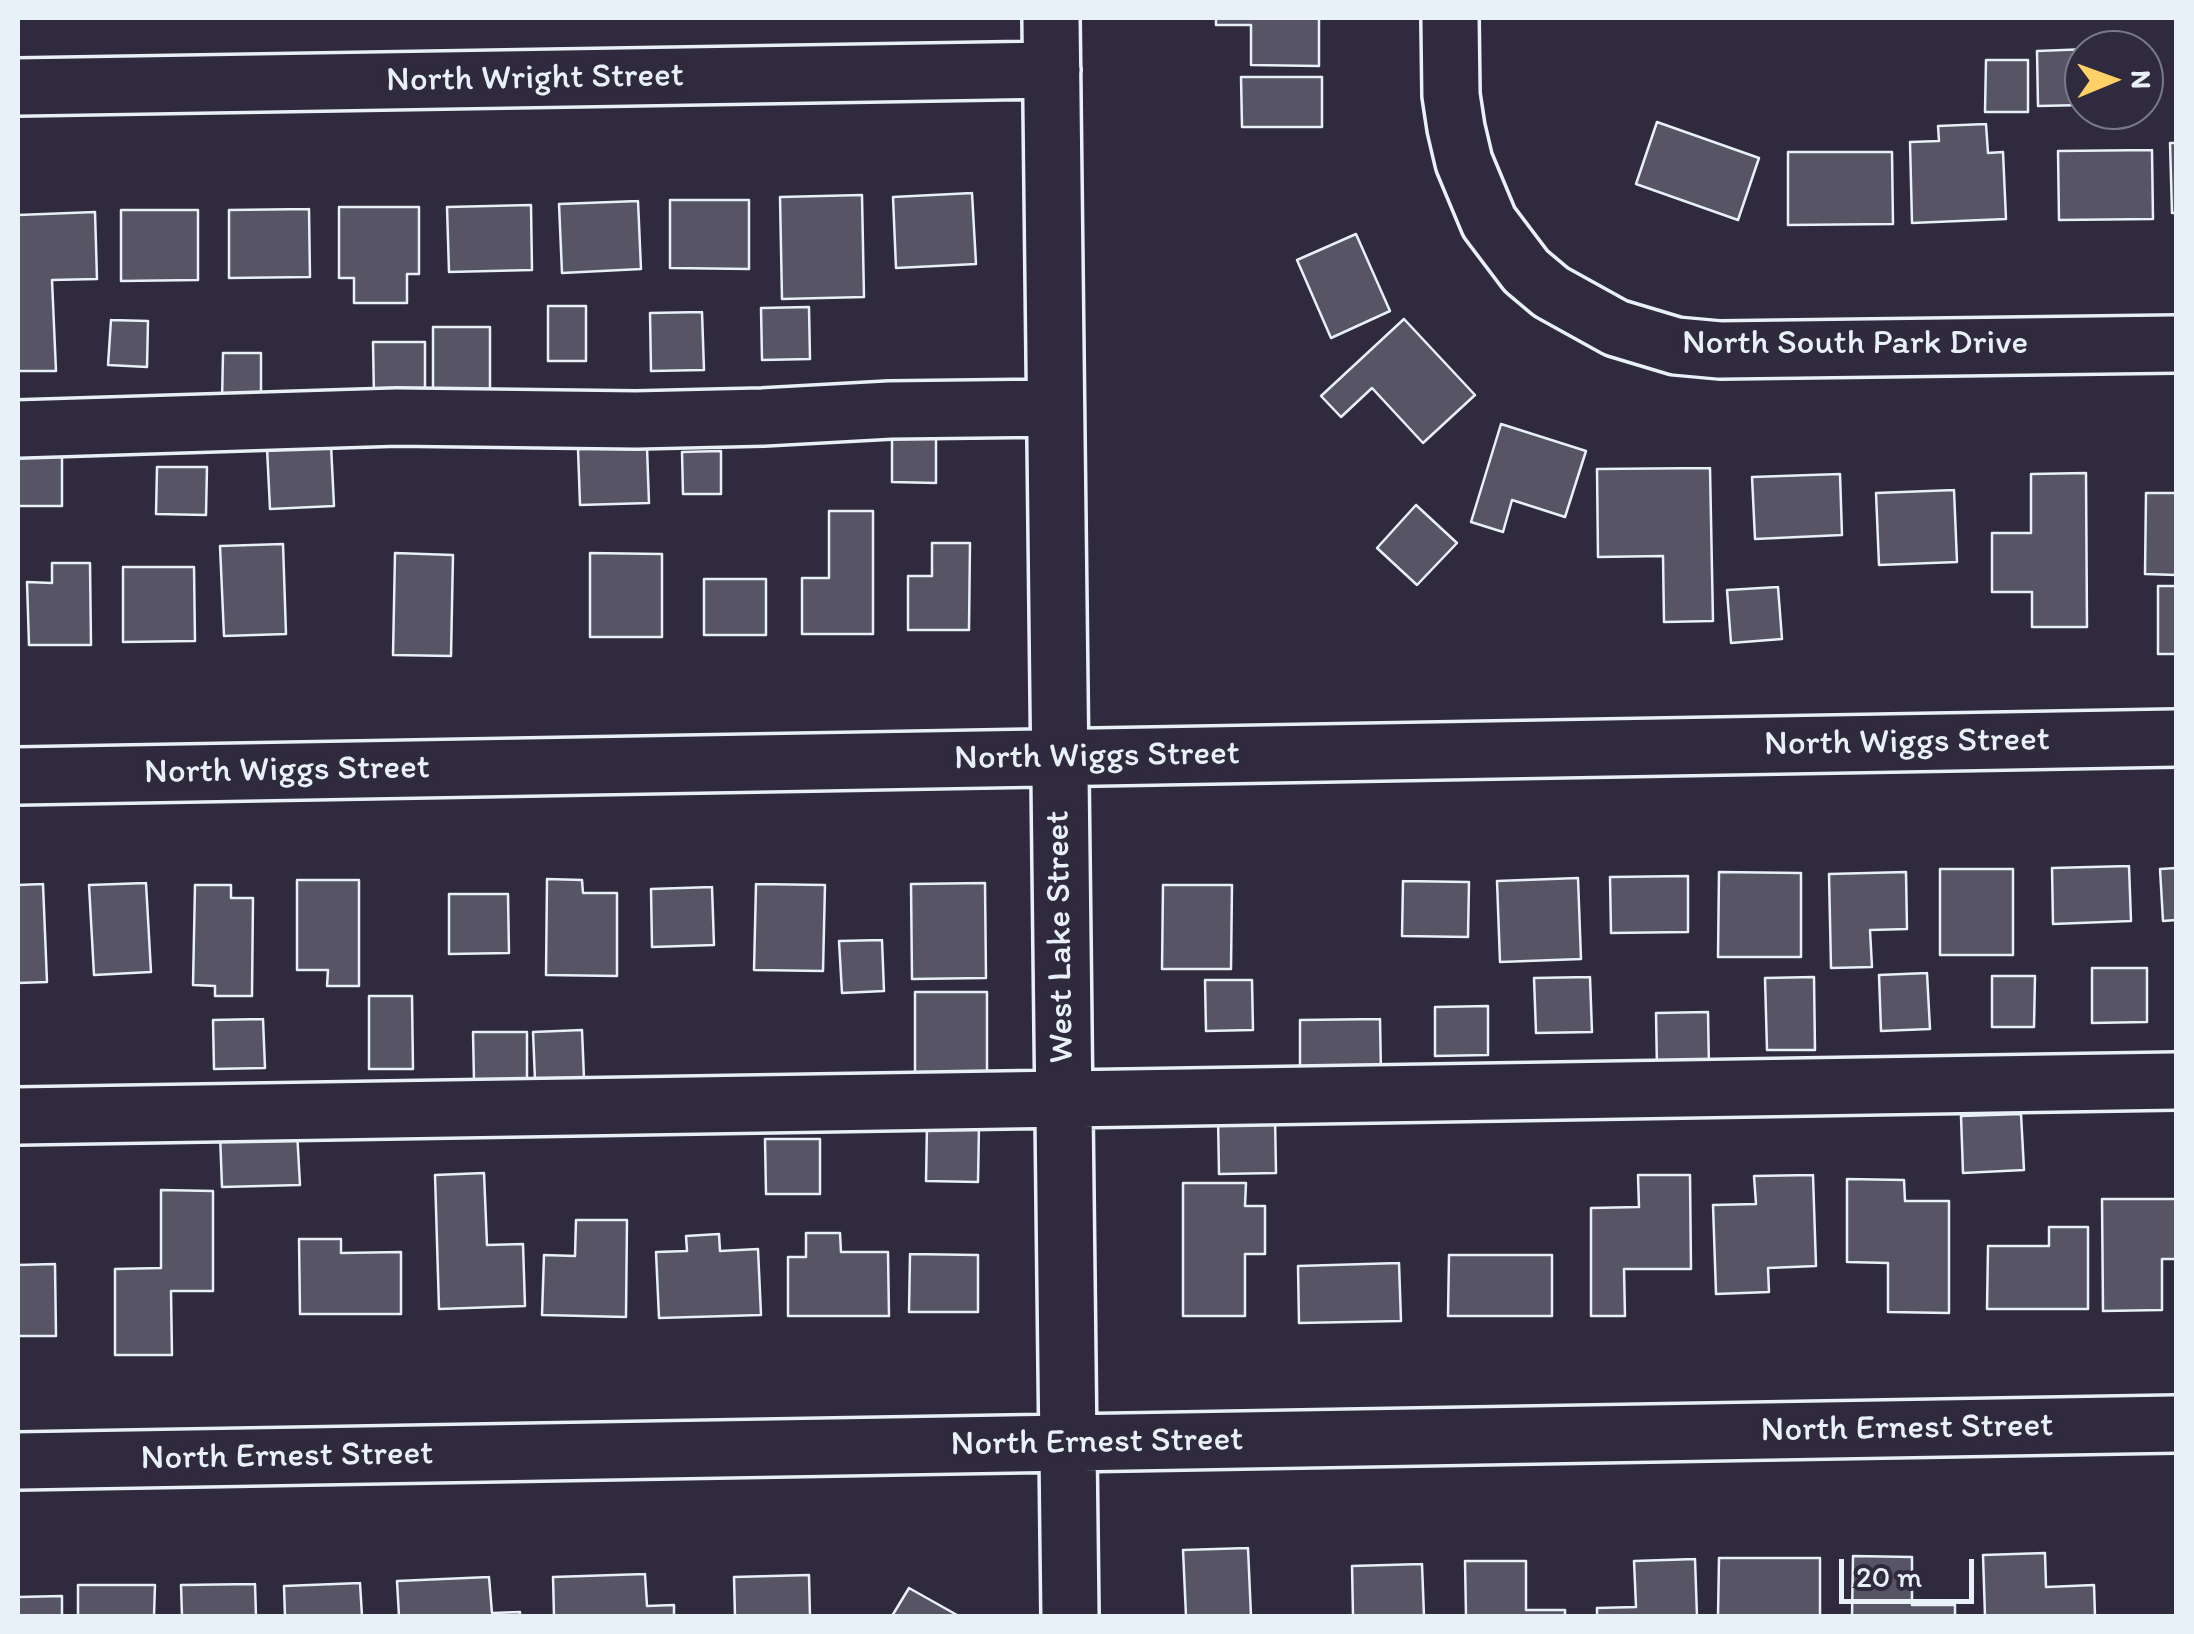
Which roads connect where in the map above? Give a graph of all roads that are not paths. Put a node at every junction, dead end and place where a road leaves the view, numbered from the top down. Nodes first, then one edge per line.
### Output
1 (1450, 18) edge
2 (1051, 44) edge
3 (18, 88) edge
4 (2176, 344) edge
5 (1055, 408) junction
6 (18, 429) edge
7 (2176, 738) edge
8 (1059, 758) junction
9 (18, 776) edge
10 (2176, 1081) edge
11 (1063, 1099) junction
12 (18, 1116) edge
13 (2176, 1424) edge
14 (1067, 1444) junction
15 (18, 1461) edge
16 (1070, 1616) edge

1 - 4 street, North South Park Drive
2 - 3 street, North Wright Street
2 - 5 street, West Lake Street
5 - 6 street
5 - 8 street, West Lake Street
7 - 8 street, North Wiggs Street
8 - 9 street, North Wiggs Street
8 - 11 street, West Lake Street
10 - 11 street
11 - 12 street
11 - 14 street, West Lake Street
13 - 14 street, North Ernest Street
14 - 15 street, North Ernest Street
14 - 16 street, West Lake Street

